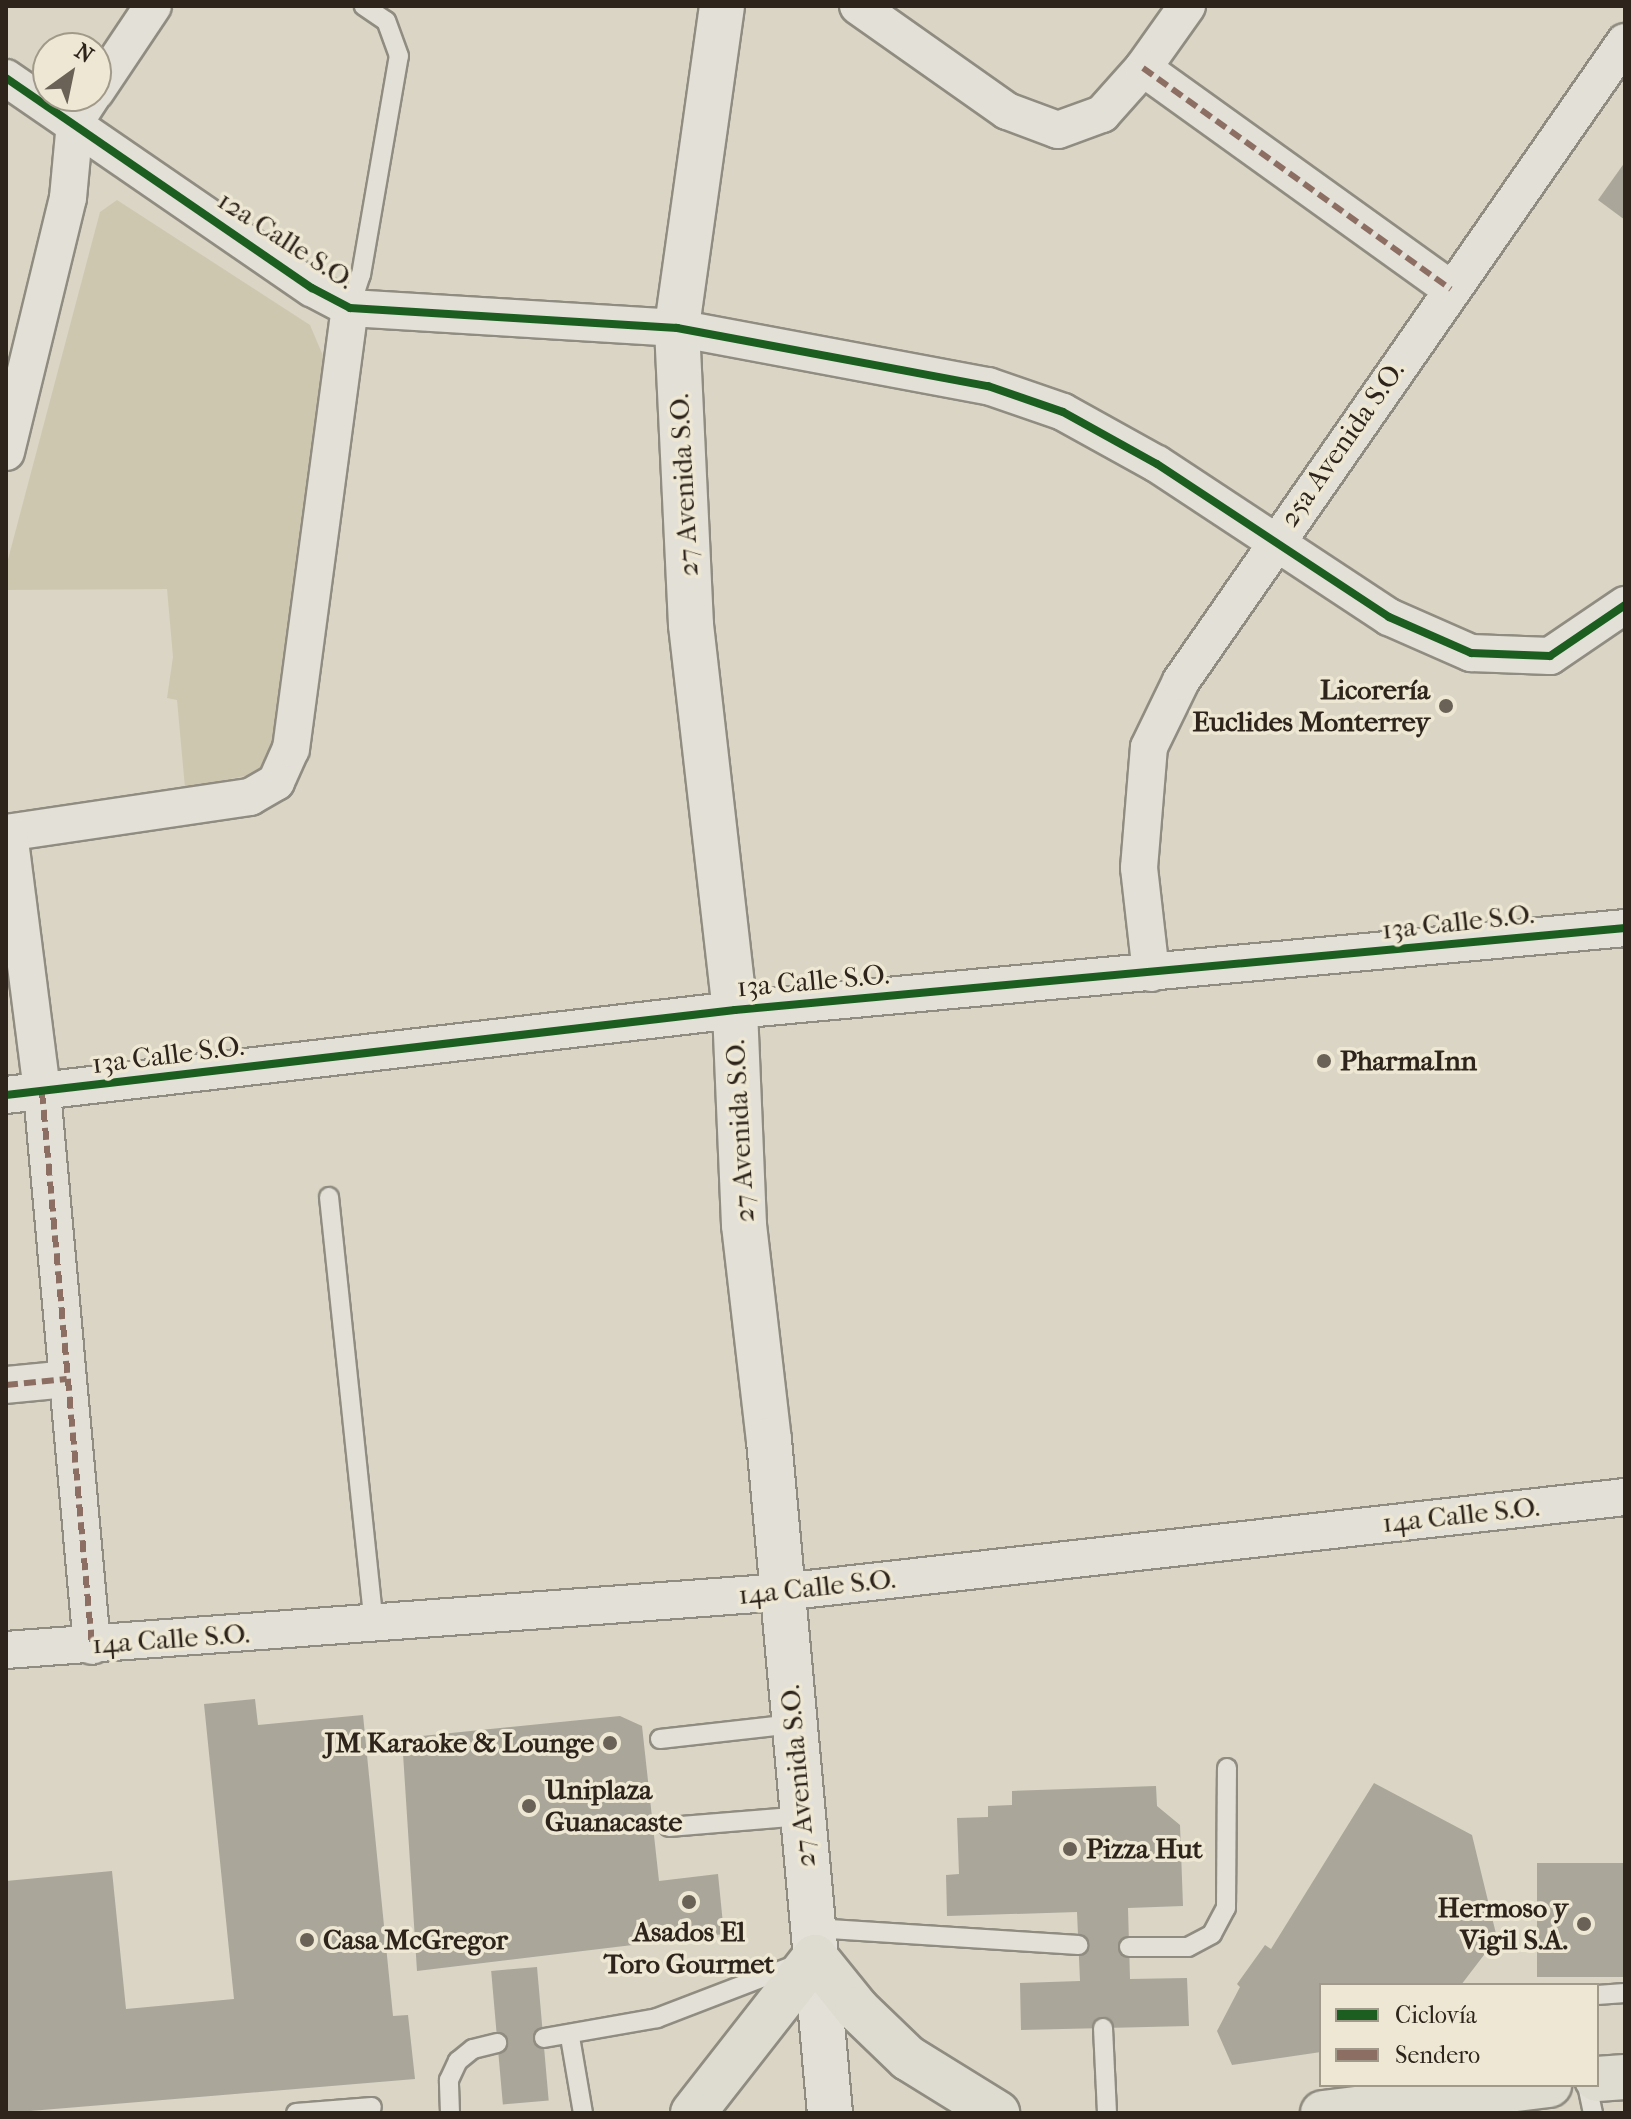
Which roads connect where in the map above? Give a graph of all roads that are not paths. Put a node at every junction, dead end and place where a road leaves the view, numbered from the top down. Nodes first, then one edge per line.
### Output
1 (153, 6) edge
2 (364, 6) edge
3 (722, 6) edge
4 (858, 6) edge
5 (1187, 6) edge
6 (1625, 42) edge
7 (112, 67) edge
8 (1143, 68) junction
9 (6, 78) edge
10 (32, 88) edge
11 (83, 112) edge
12 (88, 112) edge
13 (1451, 289) junction
14 (350, 308) junction
15 (677, 328) junction
16 (6, 452) edge
17 (1275, 540) junction
18 (1625, 605) edge
19 (7, 833) edge
20 (1625, 928) edge
21 (1151, 973) junction
22 (735, 1010) junction
23 (42, 1092) junction
24 (6, 1095) edge
25 (329, 1197) dead end
26 (67, 1379) junction
27 (6, 1385) edge
28 (1625, 1497) edge
29 (782, 1592) junction
30 (374, 1623) junction
31 (92, 1646) junction
32 (6, 1650) edge
33 (793, 1724) junction
34 (660, 1739) dead end
35 (1227, 1768) dead end
36 (802, 1816) junction
37 (669, 1827) dead end
38 (814, 1943) junction
39 (1078, 1945) dead end
40 (1129, 1947) dead end
41 (1625, 1993) edge
42 (1599, 1995) edge
43 (1103, 2028) dead end
44 (570, 2037) junction
45 (544, 2038) dead end
46 (497, 2043) dead end
47 (1625, 2077) edge
48 (1599, 2079) edge
49 (1533, 2087) edge
50 (1587, 2087) edge
51 (372, 2107) dead end
52 (296, 2113) edge
53 (450, 2113) edge
54 (583, 2113) edge
55 (693, 2113) edge
56 (830, 2113) edge
57 (997, 2113) edge
58 (1107, 2113) edge
59 (1323, 2113) edge
60 (1593, 2113) edge

1 - 7 street
2 - 14 lane
3 - 15 main road, 27 Avenida S.O.
4 - 8 street
5 - 8 street
6 - 13 street, 25a Avenida S.O.
8 - 13 street
9 - 10 street, 12a Calle S.O.
11 - 16 street
12 - 14 street, 12a Calle S.O.
13 - 17 street, 25a Avenida S.O.
14 - 15 street, 12a Calle S.O.
14 - 19 street
15 - 17 street, 12a Calle S.O.
15 - 22 main road, 27 Avenida S.O.
17 - 18 street, 12a Calle S.O.
17 - 21 street, 25a Avenida S.O.
19 - 23 street
20 - 21 street, 13a Calle S.O.
21 - 22 street, 13a Calle S.O.
22 - 23 street, 13a Calle S.O.
22 - 29 main road, 27 Avenida S.O.
23 - 24 street, 13a Calle S.O.
23 - 26 street
25 - 30 lane
26 - 27 street
26 - 31 street
28 - 29 street, 14a Calle S.O.
29 - 30 street, 14a Calle S.O.
29 - 33 main road, 27 Avenida S.O.
30 - 31 street, 14a Calle S.O.
31 - 32 street, 14a Calle S.O.
33 - 34 lane
33 - 36 main road, 27 Avenida S.O.
35 - 40 lane
36 - 37 lane
36 - 38 main road, 27 Avenida S.O.
38 - 39 lane
38 - 44 lane
38 - 55 highway
38 - 56 main road, 27 Avenida S.O.
38 - 57 highway
41 - 42 lane
43 - 58 lane
44 - 45 lane
44 - 54 lane
46 - 53 lane
47 - 48 highway
49 - 59 highway
50 - 60 lane
51 - 52 lane

